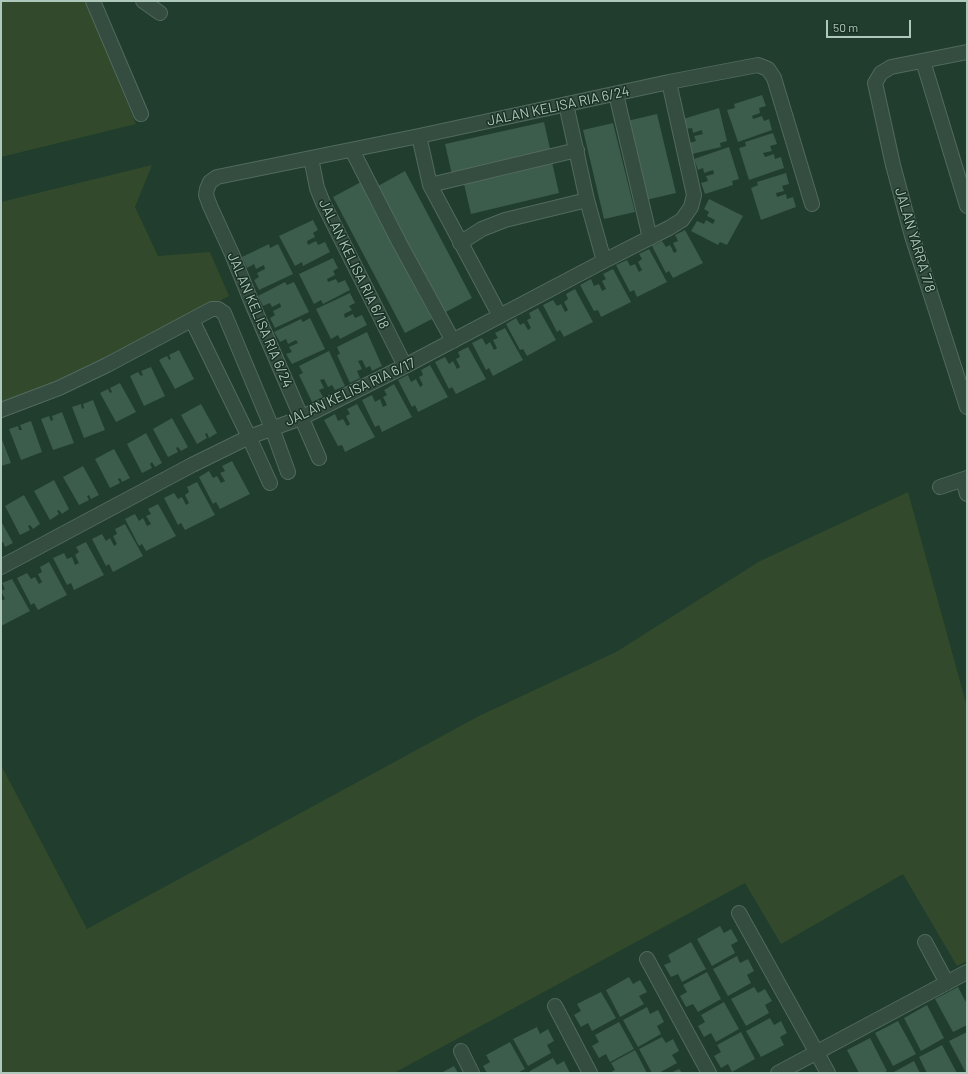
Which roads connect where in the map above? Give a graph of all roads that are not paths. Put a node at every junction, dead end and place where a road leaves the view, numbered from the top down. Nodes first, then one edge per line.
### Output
1 (93, 1) edge
2 (143, 1) edge
3 (160, 13) dead end
4 (967, 52) edge
5 (924, 61) junction
6 (669, 82) junction
7 (616, 94) junction
8 (566, 104) junction
9 (141, 114) dead end
10 (419, 136) junction
11 (352, 150) junction
12 (577, 150) junction
13 (311, 158) junction
14 (430, 185) junction
15 (587, 200) junction
16 (812, 204) dead end
17 (967, 206) edge
18 (650, 238) junction
19 (460, 243) junction
20 (604, 261) junction
21 (500, 316) junction
22 (192, 320) junction
23 (453, 341) junction
24 (405, 366) junction
25 (967, 407) edge
26 (1, 410) edge
27 (301, 418) junction
28 (272, 428) junction
29 (249, 437) junction
30 (318, 458) dead end
31 (288, 472) dead end
32 (965, 479) edge
33 (270, 483) dead end
34 (940, 487) dead end
35 (967, 494) edge
36 (1, 567) edge
37 (739, 913) dead end
38 (925, 942) dead end
39 (647, 960) dead end
40 (967, 972) edge
41 (947, 983) junction
42 (555, 1006) dead end
43 (460, 1050) dead end
44 (817, 1052) junction
45 (472, 1073) edge
46 (590, 1073) edge
47 (709, 1073) edge
48 (778, 1073) edge
49 (828, 1073) edge

1 - 9 street
2 - 3 street
4 - 5 street
5 - 17 street
5 - 25 street, JALAN YARRA 7/8
6 - 7 street, JALAN KELISA RIA 6/24
6 - 16 street, JALAN KELISA RIA 6/24
6 - 18 street, JALAN KELISA RIA 6/17
7 - 8 street, JALAN KELISA RIA 6/24
7 - 18 street
8 - 10 street, JALAN KELISA RIA 6/24
8 - 12 street
10 - 11 street, JALAN KELISA RIA 6/24
10 - 14 street
11 - 13 street, JALAN KELISA RIA 6/24
11 - 23 street
12 - 14 street
12 - 15 street
13 - 24 street, JALAN KELISA RIA 6/18
13 - 27 street, JALAN KELISA RIA 6/24
14 - 19 street
15 - 19 street
15 - 20 street
18 - 20 street, JALAN KELISA RIA 6/17
19 - 21 street
20 - 21 street, JALAN KELISA RIA 6/17
21 - 23 street, JALAN KELISA RIA 6/17
22 - 26 street
22 - 28 street
22 - 29 street
23 - 24 street, JALAN KELISA RIA 6/17
24 - 27 street, JALAN KELISA RIA 6/17
27 - 28 street, JALAN KELISA RIA 6/17
27 - 30 street, JALAN KELISA RIA 6/24
28 - 29 street, JALAN KELISA RIA 6/17
28 - 31 street
29 - 33 street
29 - 36 street, JALAN KELISA RIA 6/17
32 - 34 street
32 - 35 street
37 - 44 street
38 - 41 street
39 - 47 street
40 - 41 street
41 - 44 street
42 - 46 street
43 - 45 street
44 - 48 street
44 - 49 street

